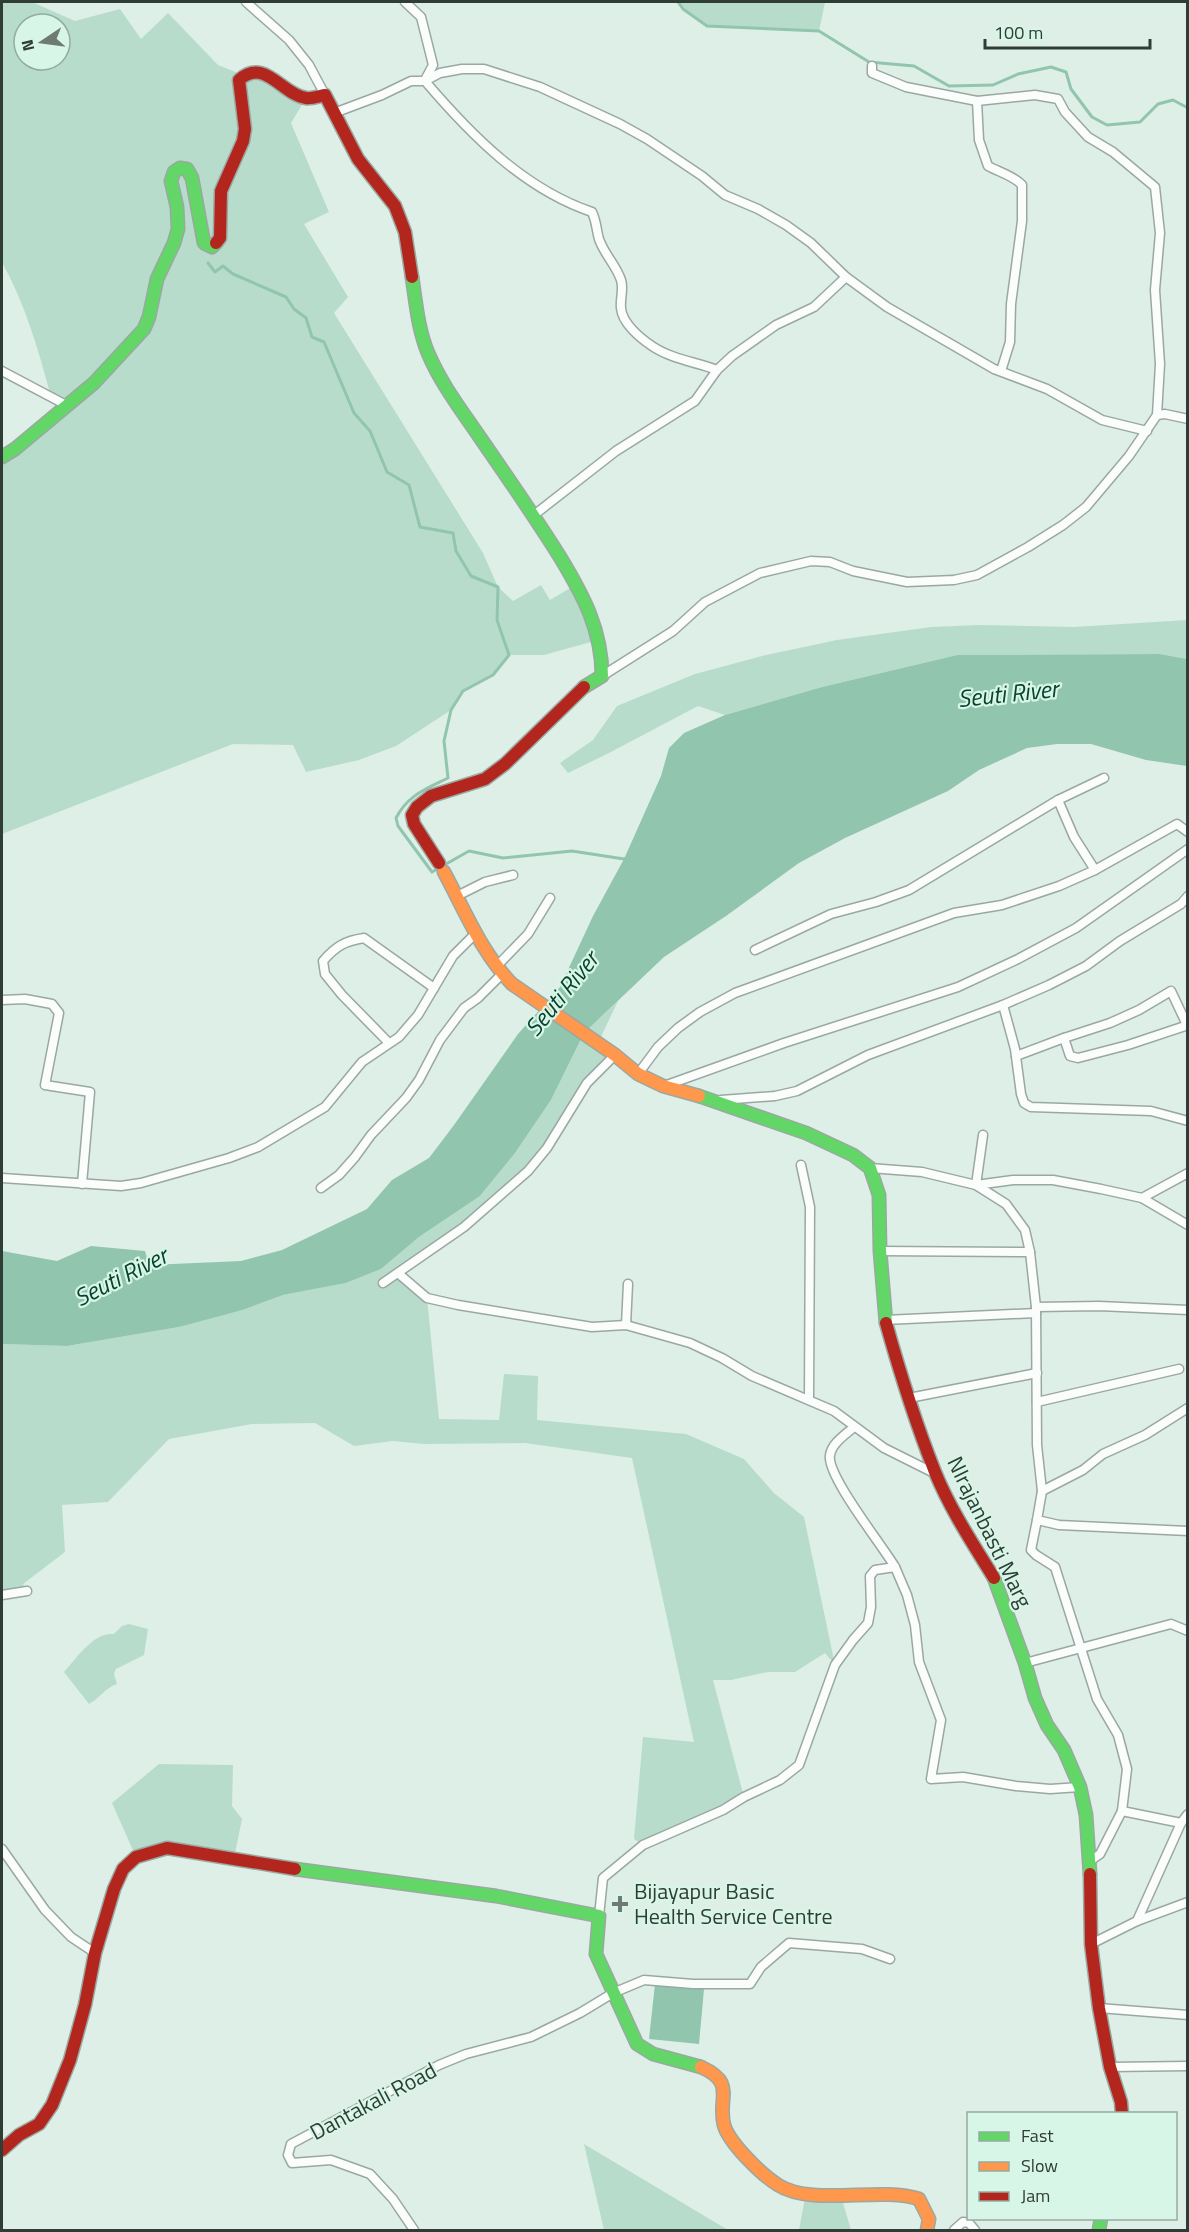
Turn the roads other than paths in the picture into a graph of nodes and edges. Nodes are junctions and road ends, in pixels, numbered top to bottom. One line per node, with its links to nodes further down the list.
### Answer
1 (246, 2): 5 (street)
2 (405, 2): 4 (street)
3 (872, 66): 6 (street)
4 (425, 81): 7 (street); 8 (street); 9 (street)
5 (325, 95): 7 (street); 12 (street)
6 (976, 101): 11 (street); 13 (street)
7 (334, 114): 17 (street)
8 (846, 277): 9 (street); 11 (street)
9 (717, 370): 17 (street)
10 (2, 371): 12 (street)
11 (1001, 371): 15 (street)
12 (68, 406): 16 (street)
13 (1157, 415): 14 (street); 15 (street)
14 (1188, 419)
15 (1147, 431): 18 (street)
16 (2, 457)
17 (534, 515): 18 (street)
18 (602, 676): 25 (street)
19 (1104, 778): 20 (street)
20 (1058, 800): 23 (street); 29 (street)
21 (1188, 832): 23 (street)
22 (1188, 849): 40 (street)
23 (1095, 870): 39 (street)
24 (513, 875): 25 (street)
25 (458, 896): 28 (street)
26 (1188, 896): 33 (street)
27 (550, 898): 30 (street)
28 (474, 935): 30 (street); 31 (street)
29 (755, 950)
30 (498, 971): 37 (street); 50 (street)
31 (434, 988): 36 (street); 36 (street)
32 (2, 1000): 48 (street)
33 (1003, 1005): 38 (street); 41 (street)
34 (1187, 1025): 35 (street); 35 (street)
35 (1064, 1038): 38 (street)
36 (389, 1043): 48 (street)
37 (615, 1055): 39 (street); 55 (street)
38 (1016, 1056): 42 (street)
39 (638, 1074): 40 (street)
40 (663, 1086): 41 (street)
41 (717, 1101): 45 (street)
42 (1188, 1121)
43 (983, 1135): 49 (street)
44 (801, 1165): 64 (street)
45 (870, 1168): 49 (street); 53 (street, NIrajanbasti Marg)
46 (1188, 1173): 51 (street)
47 (2, 1178): 48 (street)
48 (82, 1185)
49 (976, 1185): 51 (street); 54 (street)
50 (321, 1188)
51 (1142, 1198): 52 (street)
52 (1188, 1225)
53 (880, 1251): 54 (street); 60 (street, NIrajanbasti Marg)
54 (1030, 1252): 58 (street)
55 (399, 1274): 56 (street); 61 (street)
56 (383, 1283)
57 (628, 1284): 61 (street)
58 (1036, 1310): 59 (street); 60 (street); 63 (street)
59 (1188, 1310)
60 (885, 1320): 65 (street, NIrajanbasti Marg)
61 (626, 1326): 64 (street)
62 (1179, 1369): 66 (street)
63 (1037, 1373): 65 (street); 66 (street)
64 (809, 1398): 68 (street)
65 (909, 1398): 69 (street, NIrajanbasti Marg)
66 (1037, 1402): 70 (street)
67 (1188, 1408): 70 (street)
68 (854, 1427): 69 (street); 73 (street)
69 (936, 1474): 78 (street, NIrajanbasti Marg)
70 (1042, 1491): 71 (street)
71 (1037, 1520): 72 (street); 77 (street)
72 (1188, 1531)
73 (895, 1567): 79 (street); 86 (street)
74 (27, 1591): 75 (street)
75 (2, 1595)
76 (1188, 1631): 77 (street)
77 (1082, 1649): 78 (street); 80 (street)
78 (1026, 1663): 79 (street, NIrajanbasti Marg)
79 (1080, 1787): 84 (street, NIrajanbasti Marg)
80 (1122, 1810): 82 (street); 84 (street)
81 (1188, 1814): 82 (street)
82 (1181, 1823): 87 (street)
83 (2, 1850): 89 (street)
84 (1090, 1861): 88 (street, NIrajanbasti Marg)
85 (1188, 1902): 87 (street)
86 (600, 1916): 89 (street); 91 (street)
87 (1137, 1921): 88 (street)
88 (1091, 1944): 92 (street, NIrajanbasti Marg)
89 (95, 1953): 97 (street)
90 (890, 1959): 91 (street)
91 (613, 1993): 98 (street, Dantakali Road); 99 (street)
92 (1099, 2008): 93 (street); 95 (street, NIrajanbasti Marg)
93 (1188, 2015)
94 (1188, 2066): 95 (street)
95 (1110, 2067): 96 (street, NIrajanbasti Marg)
96 (1122, 2112)
97 (2, 2150)
98 (414, 2230)
99 (927, 2230)
100 (954, 2230): 101 (street)
101 (975, 2230)

